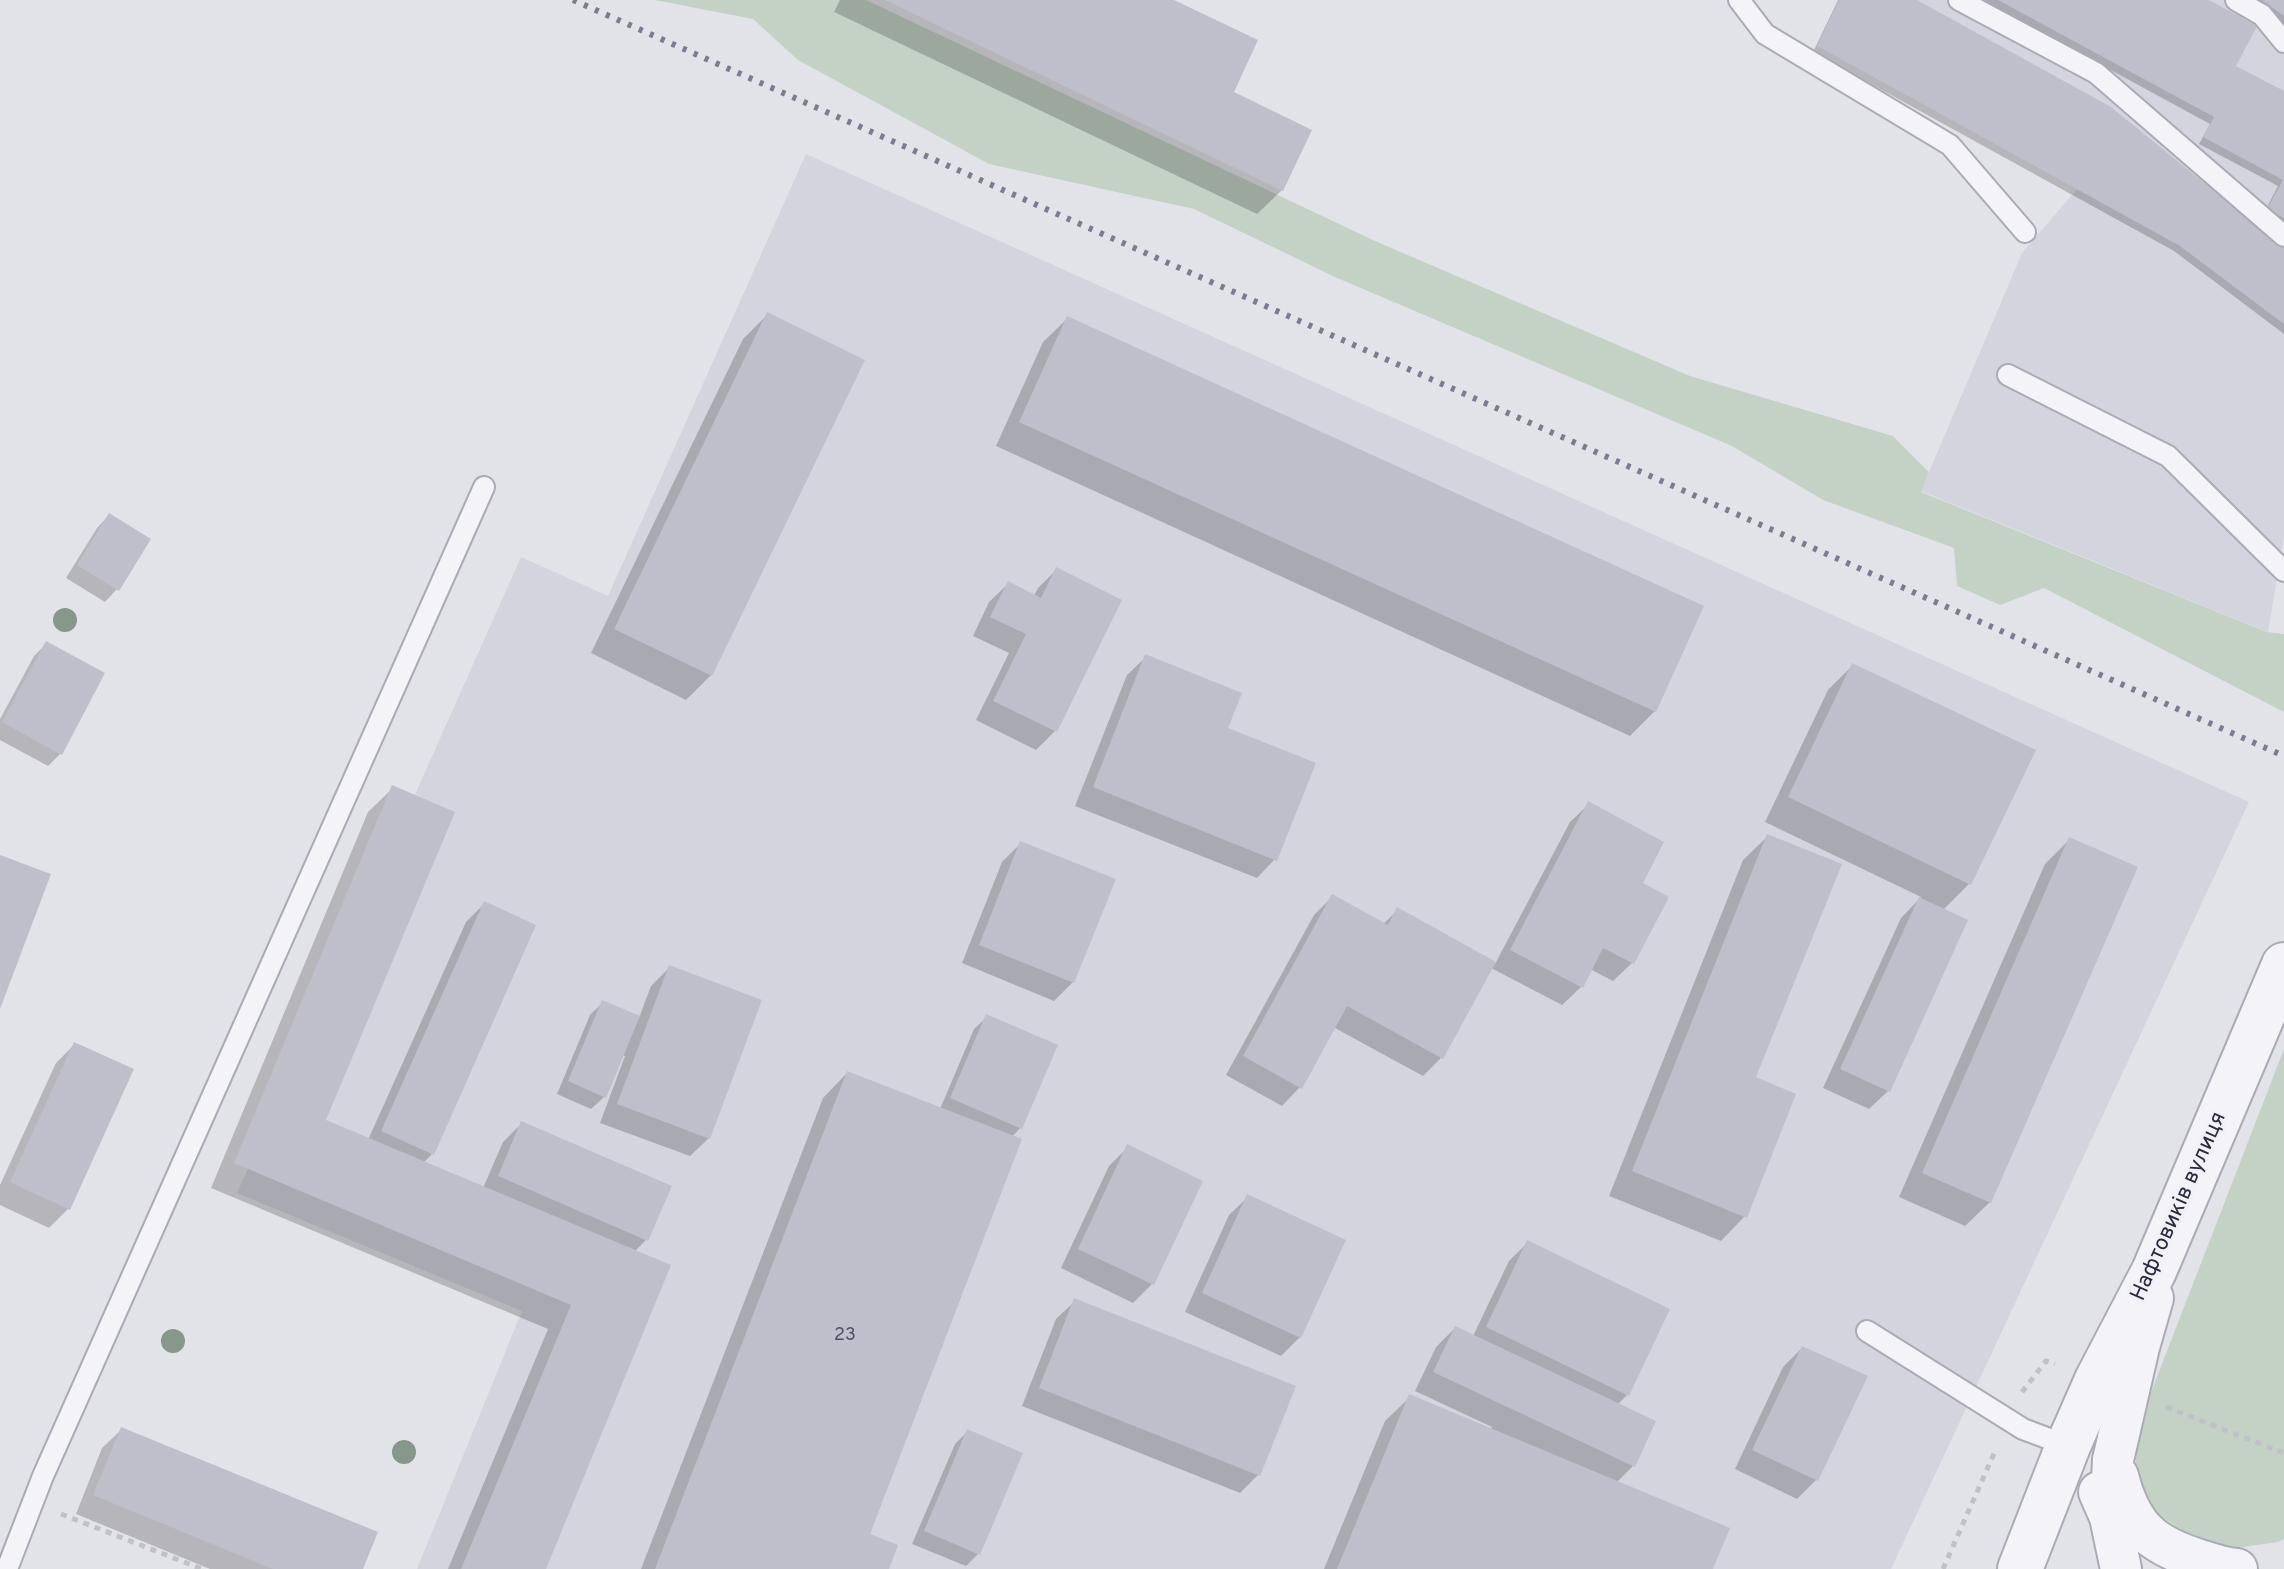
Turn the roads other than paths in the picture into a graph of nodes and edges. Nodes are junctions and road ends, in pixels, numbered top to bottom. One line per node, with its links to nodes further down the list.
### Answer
1 (1739, 0): 5 (lane)
2 (1959, 0): 6 (lane)
3 (2236, 0): 4 (lane)
4 (2284, 42)
5 (2025, 232)
6 (2284, 236)
7 (2008, 375): 9 (lane)
8 (484, 487): 16 (lane)
9 (2284, 571)
10 (2284, 965): 11 (street, Нафтовиків вулиця)
11 (2154, 1271): 13 (street, Нафтовиків вулиця); 14 (street)
12 (1867, 1331): 13 (lane)
13 (2068, 1446): 15 (street); 17 (street, Нафтовиків вулиця)
14 (2113, 1460): 15 (street); 19 (street)
15 (2110, 1517): 18 (street)
16 (7, 1569)
17 (2020, 1569)
18 (2121, 1569)
19 (2237, 1569)

